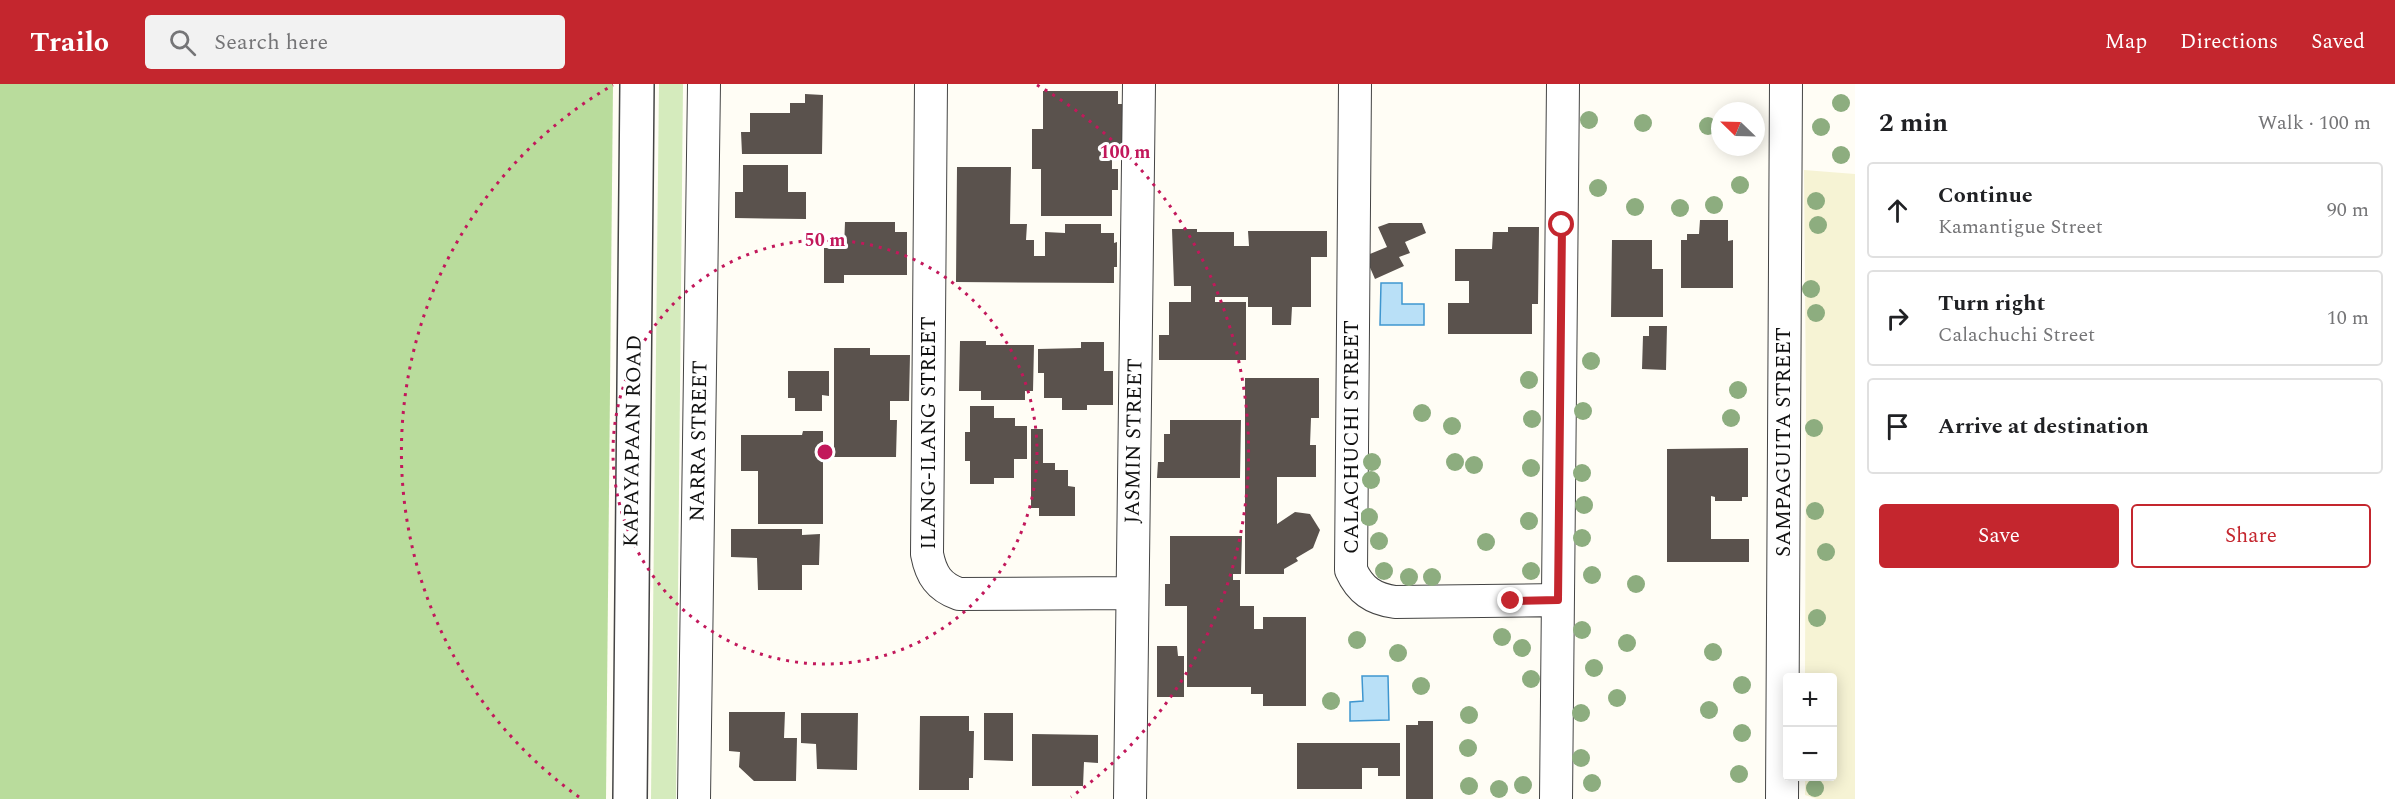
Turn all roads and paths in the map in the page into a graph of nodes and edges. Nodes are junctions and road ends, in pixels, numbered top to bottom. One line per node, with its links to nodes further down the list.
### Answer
1 (637, 84): 10 (street, KAPAYAPAAN ROAD)
2 (704, 84): 11 (street, NARRA STREET)
3 (931, 84): 8 (street, ILANG-ILANG STREET)
4 (1139, 84): 8 (street, JASMIN STREET)
5 (1355, 84): 9 (street, CALACHUCHI STREET)
6 (1563, 84): 9 (street)
7 (1786, 84): 14 (street, SAMPAGUITA STREET)
8 (1132, 593): 12 (street, JASMIN STREET)
9 (1558, 600): 13 (street)
10 (630, 799)
11 (694, 799)
12 (1130, 799)
13 (1556, 799)
14 (1782, 799)

